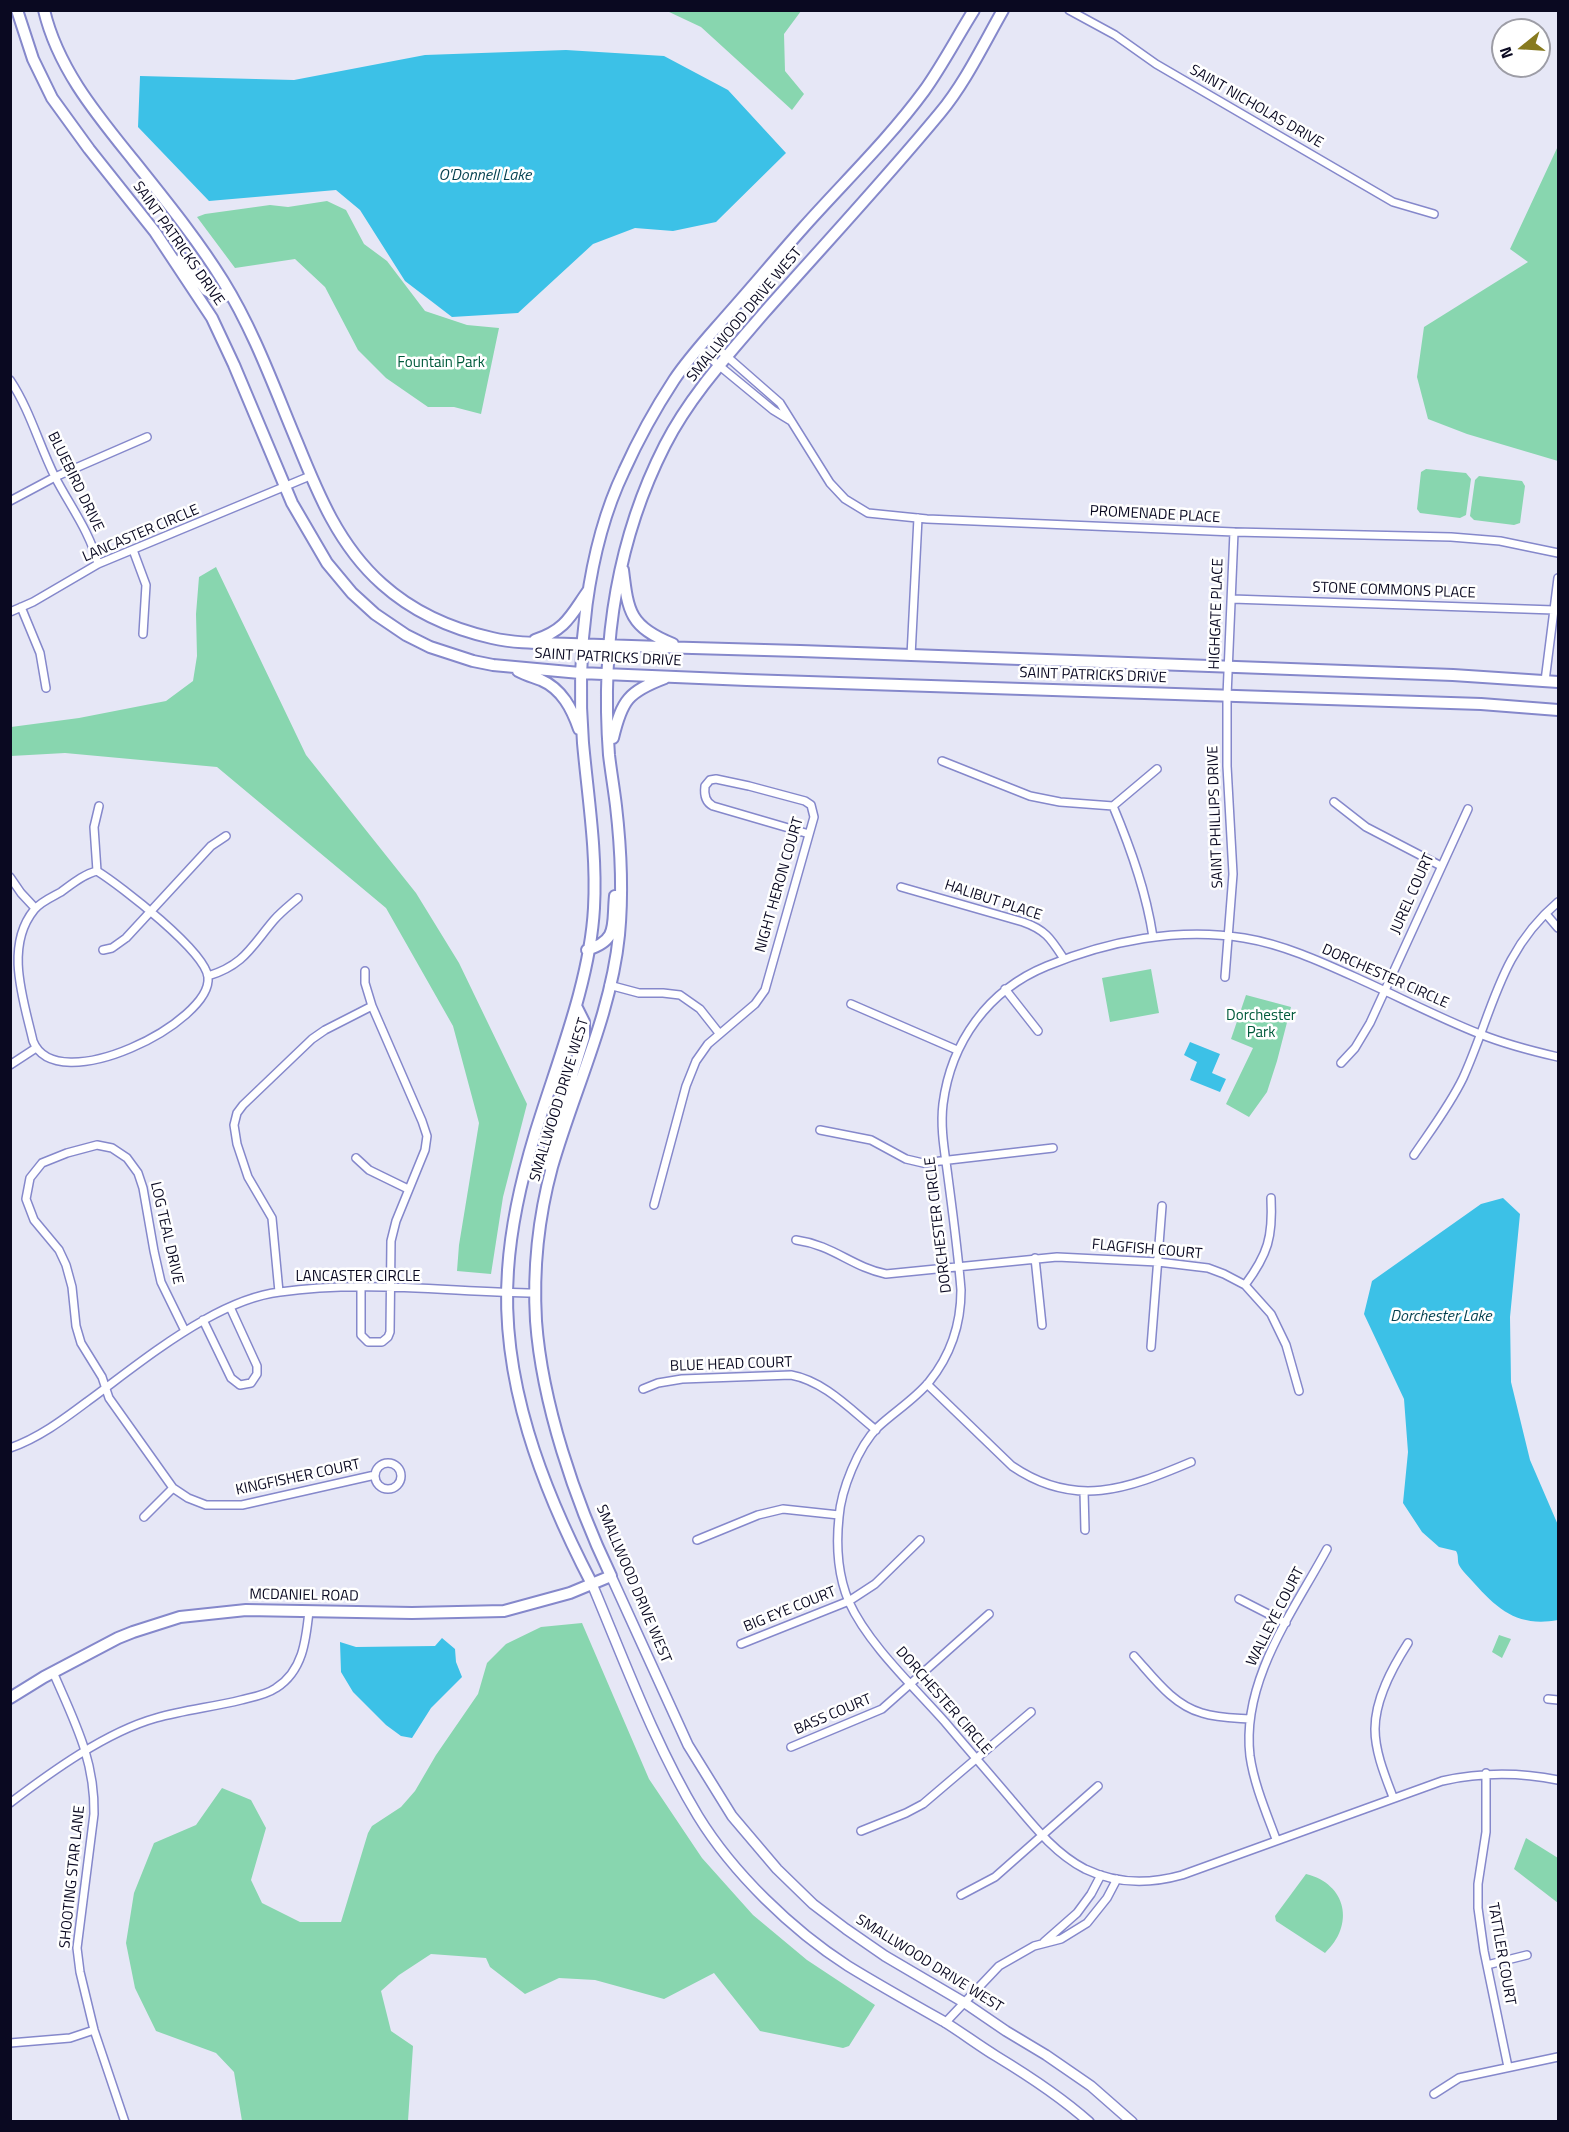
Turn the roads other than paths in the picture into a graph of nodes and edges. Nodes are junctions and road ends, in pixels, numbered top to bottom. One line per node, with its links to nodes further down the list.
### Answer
1 (17, 10): 7 (main road, SAINT PATRICKS DRIVE)
2 (44, 10): 8 (main road, SAINT PATRICKS DRIVE)
3 (974, 10): 9 (main road, SMALLWOOD DRIVE WEST)
4 (1003, 10): 11 (main road, SMALLWOOD DRIVE WEST)
5 (1069, 10): 6 (street, SAINT NICHOLAS DRIVE)
6 (1434, 214)
7 (156, 232): 8 (main road); 16 (main road, SAINT PATRICKS DRIVE)
8 (232, 296): 14 (main road, SAINT PATRICKS DRIVE)
9 (707, 339): 10 (main road, SMALLWOOD DRIVE WEST); 11 (street, PROMENADE PLACE)
10 (699, 349): 11 (street, PROMENADE PLACE); 25 (main road, SMALLWOOD DRIVE WEST)
11 (723, 361): 18 (street, PROMENADE PLACE); 22 (main road, SMALLWOOD DRIVE WEST)
12 (10, 380): 15 (street, BLUEBIRD DRIVE)
13 (147, 437): 15 (street)
14 (310, 476): 16 (street, LANCASTER CIRCLE); 31 (main road, SAINT PATRICKS DRIVE)
15 (55, 477): 17 (street); 23 (street, BLUEBIRD DRIVE)
16 (285, 486): 20 (street, LANCASTER CIRCLE); 36 (main road, SAINT PATRICKS DRIVE)
17 (10, 501)
18 (918, 518): 19 (street, PROMENADE PLACE); 35 (street)
19 (1234, 532): 21 (street, PROMENADE PLACE); 26 (street, HIGHGATE PLACE)
20 (133, 550): 23 (street, LANCASTER CIRCLE); 30 (street)
21 (1558, 553)
22 (622, 562): 33 (main road, SMALLWOOD DRIVE WEST); 34 (main road)
23 (98, 564): 27 (street, LANCASTER CIRCLE)
24 (1558, 578): 28 (street)
25 (590, 589): 31 (main road); 32 (main road, SMALLWOOD DRIVE WEST)
26 (1232, 599): 28 (street, STONE COMMONS PLACE); 37 (street, HIGHGATE PLACE)
27 (21, 608): 29 (street, LANCASTER CIRCLE); 43 (street)
28 (1554, 610): 41 (street)
29 (10, 612)
30 (143, 634)
31 (520, 643): 32 (main road, SAINT PATRICKS DRIVE)
32 (582, 644): 33 (main road, SAINT PATRICKS DRIVE); 38 (main road, SMALLWOOD DRIVE WEST)
33 (609, 646): 34 (main road, SAINT PATRICKS DRIVE); 39 (main road, SMALLWOOD DRIVE WEST)
34 (679, 646): 35 (main road, SAINT PATRICKS DRIVE)
35 (911, 656): 37 (main road, SAINT PATRICKS DRIVE)
36 (512, 668): 38 (main road, SAINT PATRICKS DRIVE); 46 (main road)
37 (1229, 668): 41 (main road, SAINT PATRICKS DRIVE); 44 (street, HIGHGATE PLACE)
38 (580, 672): 39 (main road, SAINT PATRICKS DRIVE); 46 (main road, SMALLWOOD DRIVE WEST)
39 (608, 674): 40 (main road, SAINT PATRICKS DRIVE); 47 (main road, SMALLWOOD DRIVE WEST)
40 (670, 676): 44 (main road, SAINT PATRICKS DRIVE); 47 (main road)
41 (1545, 681): 42 (main road, SAINT PATRICKS DRIVE)
42 (1558, 682)
43 (46, 688)
44 (1227, 696): 45 (main road, SAINT PATRICKS DRIVE); 67 (street, SAINT PHILLIPS DRIVE)
45 (1558, 710)
46 (583, 741): 70 (main road, SMALLWOOD DRIVE WEST)
47 (609, 753): 56 (main road, SMALLWOOD DRIVE WEST)
48 (942, 761): 52 (street)
49 (1157, 769): 52 (street)
50 (1334, 802): 57 (street)
51 (99, 806): 58 (street)
52 (1113, 806): 68 (street)
53 (1468, 809): 57 (street, JUREL COURT)
54 (809, 834): 54 (street, NIGHT HERON COURT); 84 (street, NIGHT HERON COURT)
55 (226, 836): 64 (street)
56 (619, 847): 70 (main road); 77 (main road, SMALLWOOD DRIVE WEST)
57 (1441, 866): 79 (street, JUREL COURT)
58 (97, 871): 63 (street); 64 (street)
59 (10, 877): 63 (street)
60 (901, 888): 71 (street, HALIBUT PLACE)
61 (298, 898): 75 (street)
62 (1558, 902): 65 (street)
63 (35, 908): 73 (street)
64 (151, 912): 69 (street); 75 (street)
65 (1546, 914): 66 (street); 85 (street)
66 (1558, 928)
67 (1229, 936): 68 (street, DORCHESTER CIRCLE); 76 (street, SAINT PHILLIPS DRIVE); 79 (street, DORCHESTER CIRCLE)
68 (1153, 937): 71 (street, DORCHESTER CIRCLE)
69 (103, 950)
70 (587, 951): 82 (main road, SMALLWOOD DRIVE WEST)
71 (1064, 959): 78 (street, DORCHESTER CIRCLE)
72 (365, 971): 81 (street)
73 (19, 972): 74 (street); 86 (street)
74 (10, 974)
75 (208, 976): 86 (street)
76 (1225, 977)
77 (609, 985): 84 (street); 100 (main road, SMALLWOOD DRIVE WEST)
78 (1005, 989): 83 (street); 87 (street, DORCHESTER CIRCLE)
79 (1385, 991): 85 (street, DORCHESTER CIRCLE); 89 (street, JUREL COURT)
80 (851, 1004): 87 (street)
81 (372, 1006): 96 (street); 108 (street)
82 (576, 1006): 100 (main road); 109 (main road, SMALLWOOD DRIVE WEST)
83 (1038, 1031)
84 (719, 1033): 98 (street, NIGHT HERON COURT)
85 (1479, 1034): 88 (street, DORCHESTER CIRCLE); 93 (street)
86 (36, 1048): 90 (street)
87 (957, 1050): 95 (street, DORCHESTER CIRCLE)
88 (1558, 1057)
89 (1341, 1062)
90 (10, 1065)
91 (820, 1130): 95 (street)
92 (1053, 1148): 95 (street)
93 (1414, 1155)
94 (356, 1158): 96 (street)
95 (946, 1161): 104 (street, DORCHESTER CIRCLE)
96 (408, 1189): 107 (street)
97 (1270, 1198): 105 (street)
98 (654, 1205)
99 (1162, 1206): 103 (street)
100 (543, 1210): 110 (main road, SMALLWOOD DRIVE WEST)
101 (796, 1240): 104 (street, FLAGFISH COURT)
102 (1035, 1258): 103 (street, FLAGFISH COURT); 104 (street, FLAGFISH COURT); 113 (street)
103 (1158, 1262): 105 (street, FLAGFISH COURT); 115 (street)
104 (959, 1266): 116 (street, DORCHESTER CIRCLE)
105 (1245, 1286): 119 (street, FLAGFISH COURT)
106 (361, 1288): 107 (street, LANCASTER CIRCLE); 107 (street); 108 (street, LANCASTER CIRCLE)
107 (390, 1288): 109 (street, LANCASTER CIRCLE)
108 (279, 1292): 111 (street, LANCASTER CIRCLE)
109 (507, 1293): 110 (street, LANCASTER CIRCLE); 133 (main road, SMALLWOOD DRIVE WEST)
110 (535, 1293): 132 (main road, SMALLWOOD DRIVE WEST)
111 (230, 1307): 112 (street, LANCASTER CIRCLE); 112 (street)
112 (203, 1320): 114 (street, LANCASTER CIRCLE)
113 (1042, 1325)
114 (185, 1331): 117 (street, LANCASTER CIRCLE); 117 (street, LOG TEAL DRIVE)
115 (1151, 1347)
116 (927, 1384): 120 (street, DORCHESTER CIRCLE); 125 (street)
117 (106, 1387): 121 (street, LANCASTER CIRCLE); 124 (street, KINGFISHER COURT)
118 (642, 1389): 120 (street, BLUE HEAD COURT)
119 (1299, 1391)
120 (876, 1430): 126 (street, DORCHESTER CIRCLE)
121 (10, 1448)
122 (1191, 1462): 125 (street)
123 (375, 1475): 124 (street, KINGFISHER COURT)
124 (173, 1488): 127 (street)
125 (1084, 1491): 128 (street)
126 (839, 1515): 129 (street); 135 (street, DORCHESTER CIRCLE)
127 (144, 1517)
128 (1085, 1530)
129 (697, 1540)
130 (920, 1540): 135 (street, BIG EYE COURT)
131 (1327, 1550): 138 (street, WALLEYE COURT)
132 (611, 1576): 133 (main road, MCDANIEL ROAD); 166 (street, SMALLWOOD DRIVE WEST)
133 (592, 1584): 136 (main road, MCDANIEL ROAD); 167 (street, SMALLWOOD DRIVE WEST)
134 (1239, 1599): 138 (street)
135 (849, 1601): 140 (street, BIG EYE COURT); 143 (street, DORCHESTER CIRCLE)
136 (309, 1611): 142 (main road, MCDANIEL ROAD); 150 (street)
137 (989, 1614): 143 (street, BASS COURT)
138 (1286, 1623): 148 (street, WALLEYE COURT)
139 (1408, 1643): 155 (street)
140 (741, 1644)
141 (1134, 1656): 148 (street)
142 (53, 1672): 144 (main road, MCDANIEL ROAD); 150 (street, SHOOTING STAR LANE)
143 (911, 1683): 149 (street, BASS COURT); 151 (street, DORCHESTER CIRCLE)
144 (10, 1698)
145 (1548, 1699): 146 (street)
146 (1558, 1700)
147 (1030, 1712): 151 (street)
148 (1249, 1719): 159 (street, WALLEYE COURT)
149 (791, 1747)
150 (87, 1751): 156 (street); 168 (street, SHOOTING STAR LANE)
151 (976, 1759): 157 (street); 158 (street, DORCHESTER CIRCLE)
152 (1486, 1773): 153 (street, DORCHESTER CIRCLE); 155 (street, DORCHESTER CIRCLE); 165 (street, TATTLER COURT)
153 (1558, 1780)
154 (1098, 1786): 158 (street)
155 (1393, 1797): 159 (street, DORCHESTER CIRCLE)
156 (10, 1803)
157 (861, 1831)
158 (1042, 1835): 160 (street, DORCHESTER CIRCLE); 162 (street)
159 (1276, 1839): 161 (street, DORCHESTER CIRCLE)
160 (1101, 1875): 161 (street, DORCHESTER CIRCLE); 163 (street)
161 (1117, 1879): 163 (street)
162 (961, 1895)
163 (1044, 1942): 166 (street)
164 (1527, 1955): 165 (street)
165 (1487, 1965): 171 (street, TATTLER COURT)
166 (965, 2003): 167 (street); 175 (street, SMALLWOOD DRIVE WEST)
167 (945, 2023): 174 (street, SMALLWOOD DRIVE WEST)
168 (94, 2030): 169 (street); 173 (street, SHOOTING STAR LANE)
169 (10, 2043)
170 (1558, 2058): 171 (street)
171 (1508, 2067): 172 (street)
172 (1434, 2094)
173 (124, 2121)
174 (1089, 2121)
175 (1132, 2121)

